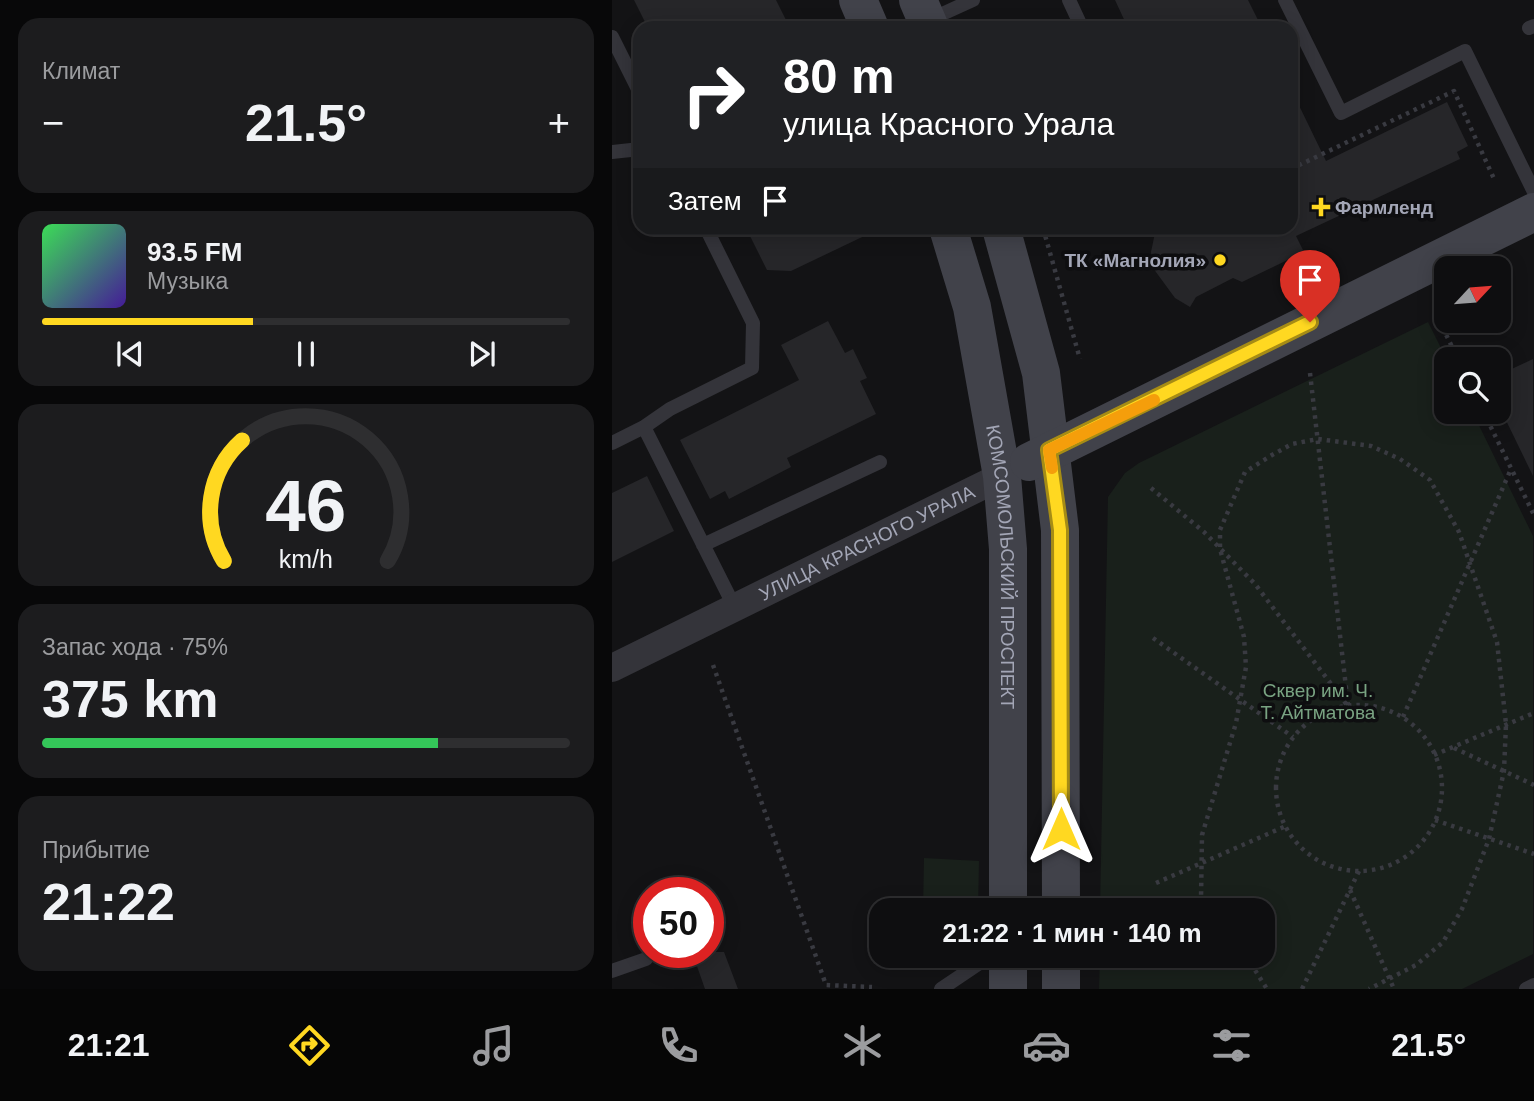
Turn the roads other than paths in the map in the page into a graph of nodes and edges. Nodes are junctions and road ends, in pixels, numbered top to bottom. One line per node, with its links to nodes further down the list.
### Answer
1 (858, 0): 6 (main road)
2 (973, 0): 5 (lane)
3 (1069, 0): 7 (lane)
4 (1285, 0): 8 (lane)
5 (925, 16)
6 (867, 21)
7 (1079, 21)
8 (1295, 21)
9 (1298, 26): 14 (lane)
10 (612, 37): 11 (lane)
11 (633, 79)
12 (633, 150): 13 (lane)
13 (612, 152)
14 (1534, 192)
15 (1534, 212): 21 (main road, УЛИЦА КРАСНОГО УРАЛА)
16 (709, 235): 19 (lane)
17 (950, 235): 23 (main road, КОМСОМОЛЬСКИЙ ПРОСПЕКТ)
18 (1003, 235): 21 (main road)
19 (644, 427): 20 (lane); 24 (lane)
20 (612, 443)
21 (1049, 450): 23 (main road, УЛИЦА КРАСНОГО УРАЛА); 28 (main road)
22 (880, 462): 24 (lane)
23 (1002, 476): 25 (street, УЛИЦА КРАСНОГО УРАЛА); 27 (main road, КОМСОМОЛЬСКИЙ ПРОСПЕКТ)
24 (703, 545): 25 (lane)
25 (735, 608): 26 (street, УЛИЦА КРАСНОГО УРАЛА)
26 (612, 668)
27 (1008, 898)
28 (1061, 898)
29 (633, 964): 33 (lane)
30 (972, 968): 35 (lane)
31 (1008, 968): 36 (main road)
32 (1061, 968): 37 (main road)
33 (612, 971)
34 (1534, 985): 38 (lane)
35 (941, 989)
36 (1008, 989)
37 (1061, 989)
38 (1526, 989)

